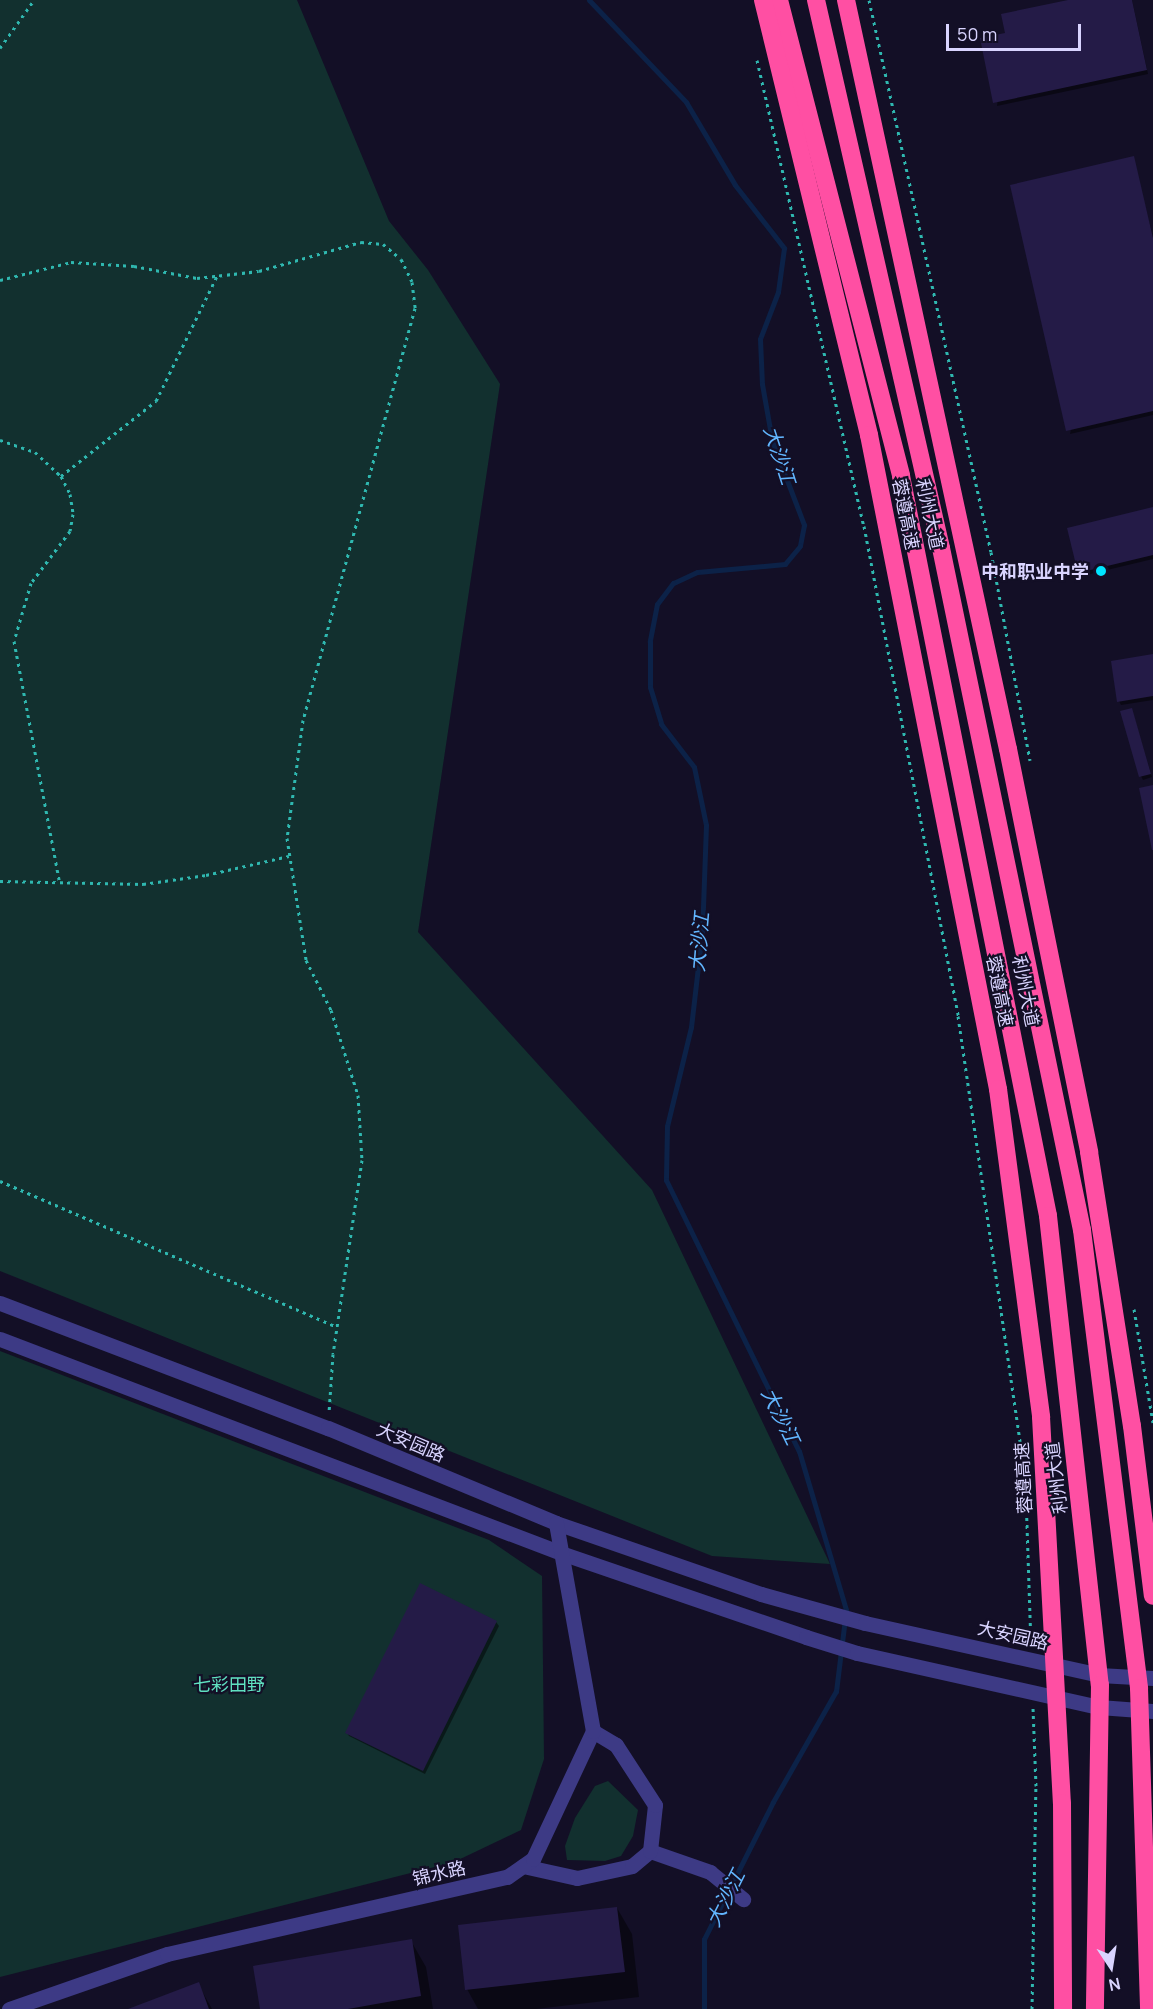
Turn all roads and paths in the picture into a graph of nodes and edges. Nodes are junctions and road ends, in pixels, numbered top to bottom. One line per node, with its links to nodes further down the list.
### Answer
1 (34, 0): 6 (path)
2 (763, 0): 37 (highway, 蓉遵高速, bridge)
3 (779, 0): 26 (highway, 利州大道)
4 (816, 0): 27 (highway, 利州大道)
5 (846, 0): 24 (highway)
6 (0, 48)
7 (757, 58): 20 (path)
8 (217, 276): 9 (path); 11 (path); 12 (path)
9 (0, 280)
10 (0, 440): 11 (path)
11 (61, 476): 14 (path)
12 (290, 856): 14 (path); 17 (path)
13 (0, 881): 14 (path)
14 (60, 884)
15 (0, 1181): 17 (path)
16 (0, 1303): 19 (street, 大安园路)
17 (337, 1327): 19 (path)
18 (0, 1339): 23 (street)
19 (328, 1428): 22 (street, 大安园路)
20 (1024, 1470)
21 (1025, 1494): 25 (path)
22 (556, 1523): 23 (street); 25 (street, 大安园路)
23 (561, 1553): 28 (street); 31 (street)
24 (1153, 1596)
25 (1032, 1660): 26 (street, 大安园路)
26 (1099, 1675): 27 (street, 大安园路); 29 (highway, 利州大道)
27 (1146, 1678): 30 (highway, 利州大道)
28 (1033, 1692): 29 (street); 36 (path)
29 (1099, 1707): 30 (street); 38 (highway, 利州大道)
30 (1147, 1711): 39 (highway, 利州大道)
31 (593, 1731): 32 (street); 33 (street, 锦水路)
32 (651, 1851): 33 (street); 34 (street)
33 (523, 1866): 35 (street, 锦水路)
34 (743, 1899)
35 (9, 2009)
36 (1032, 2009)
37 (1063, 2009)
38 (1095, 2009)
39 (1149, 2009)

